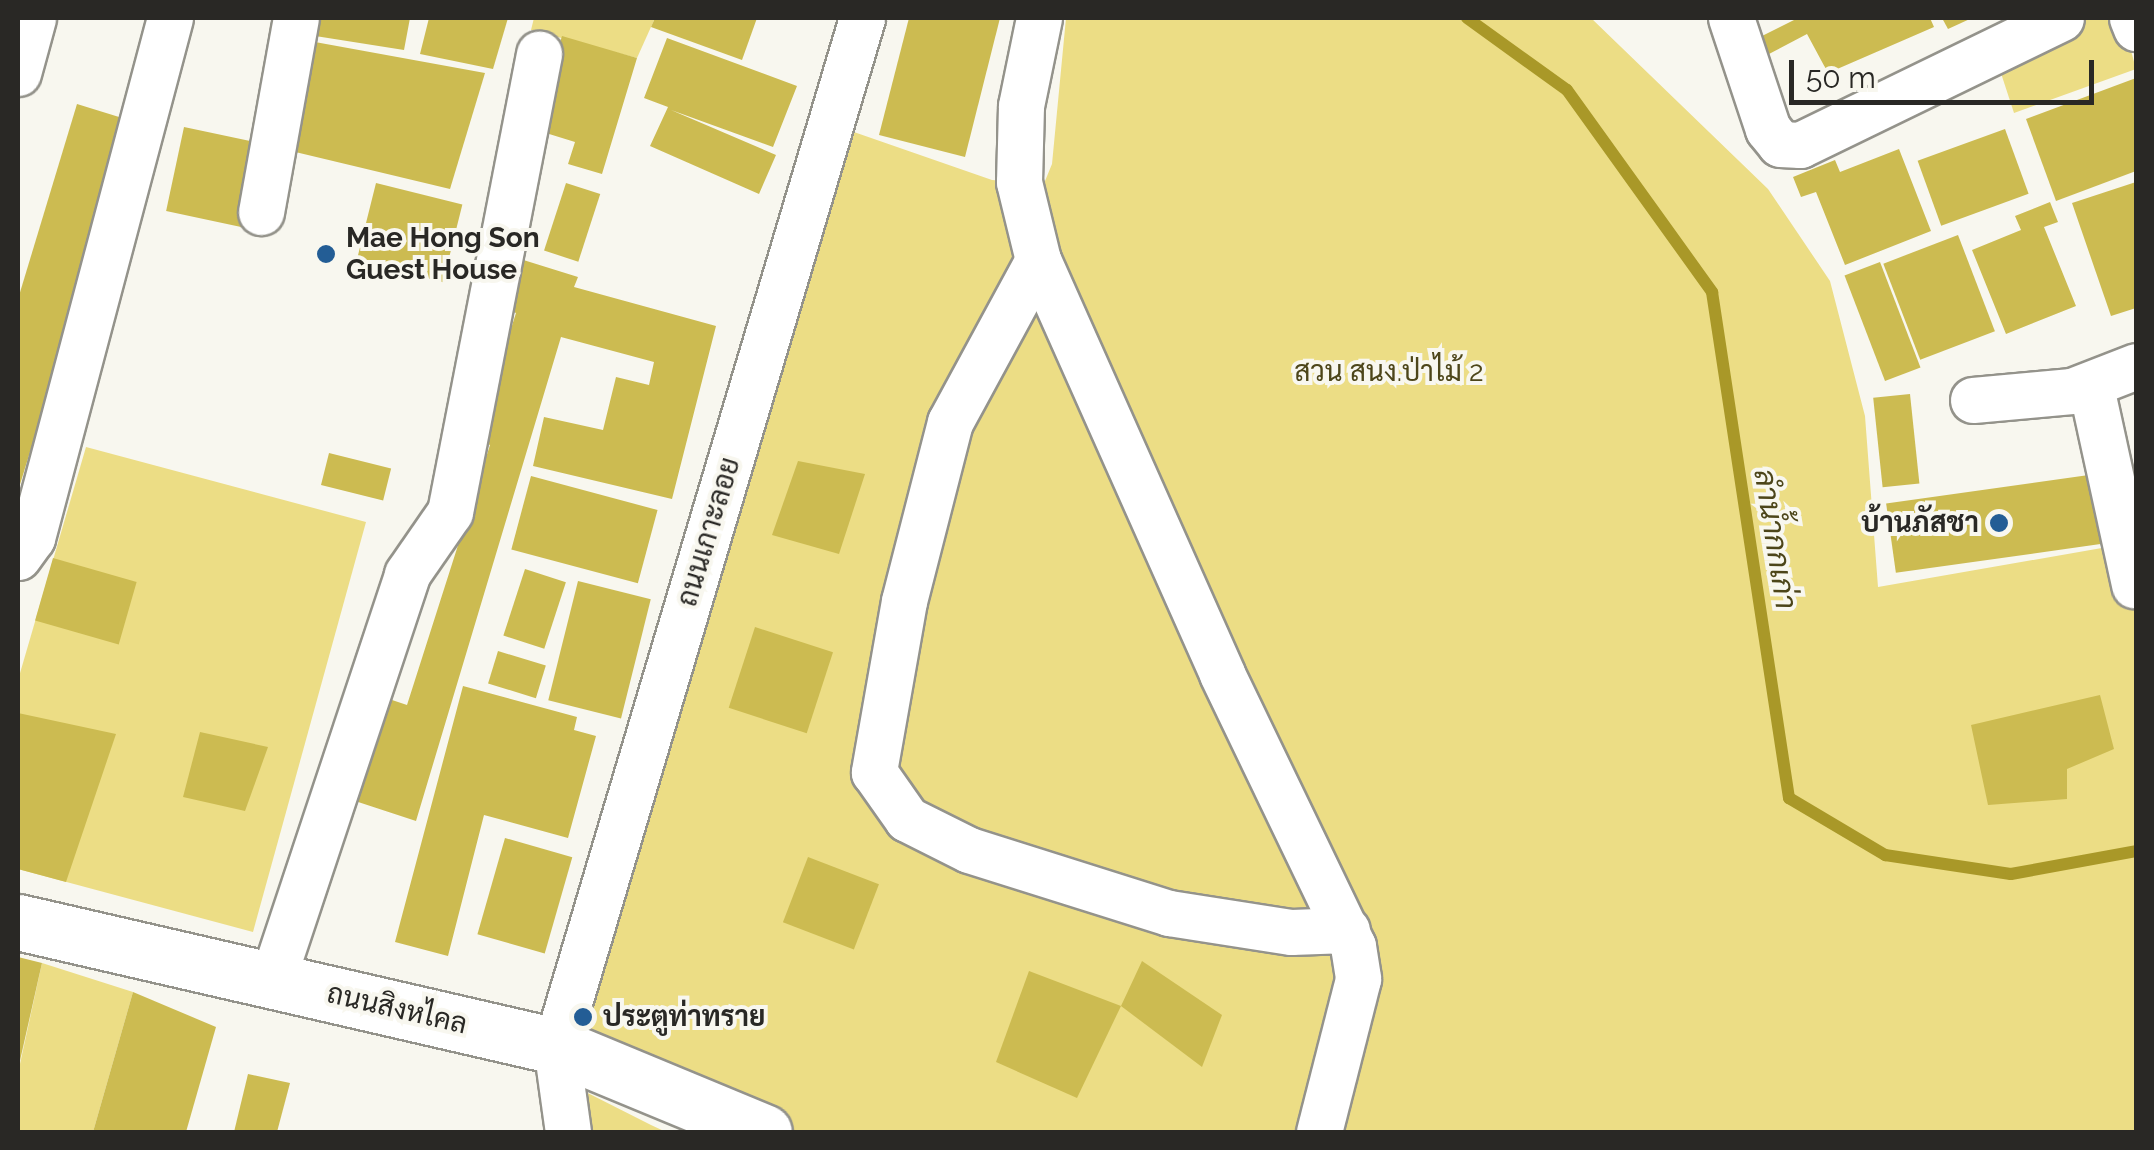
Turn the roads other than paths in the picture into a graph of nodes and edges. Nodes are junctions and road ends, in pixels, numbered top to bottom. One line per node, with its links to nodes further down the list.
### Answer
1 (34, 18): 9 (street); 12 (street)
2 (170, 18): 18 (street)
3 (296, 18): 13 (street)
4 (862, 18): 23 (street, ถนนเกาะลอย)
5 (1038, 18): 14 (street)
6 (1731, 18): 8 (street)
7 (2132, 18): 10 (street)
8 (2054, 19)
9 (18, 25)
10 (2136, 28)
11 (539, 54): 22 (street)
12 (18, 73)
13 (260, 212)
14 (1038, 260): 21 (street); 21 (street)
15 (2136, 366): 16 (street)
16 (2092, 387): 17 (street); 19 (street)
17 (1973, 400)
18 (18, 557)
19 (2134, 585)
20 (18, 922): 22 (main road, ถนนสิงหไคล)
21 (1347, 930): 26 (street)
22 (272, 981): 23 (main road, ถนนสิงหไคล)
23 (556, 1046): 24 (street); 25 (main road, ถนนสิงหไคล)
24 (568, 1132)
25 (764, 1132)
26 (1319, 1132)

